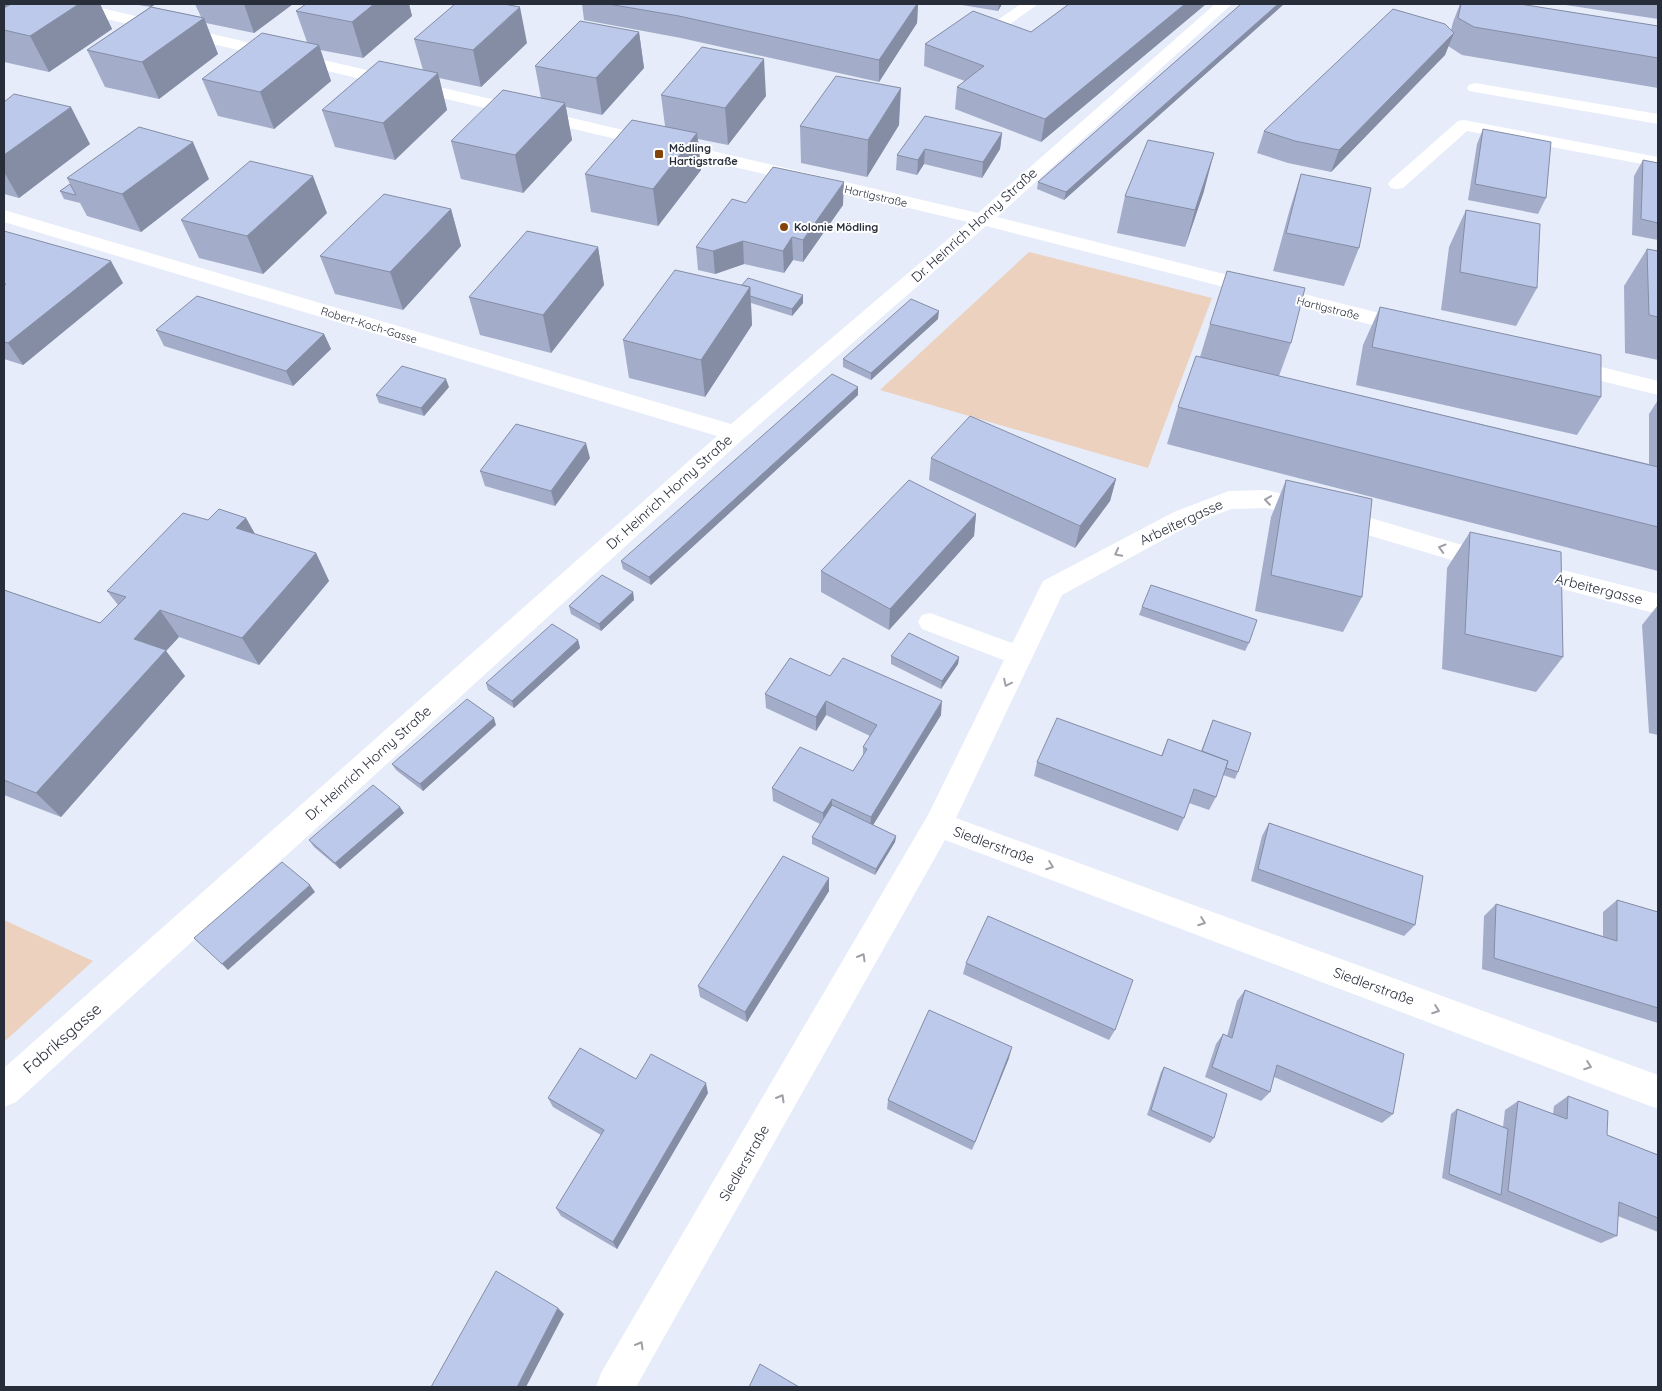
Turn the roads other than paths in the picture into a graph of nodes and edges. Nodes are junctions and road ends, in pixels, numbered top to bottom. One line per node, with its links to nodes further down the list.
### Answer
1 (64, 4): 10 (street, Hartigstraße)
2 (1031, 4): 4 (lane)
3 (1224, 4): 10 (street, Dr. Heinrich Horny Straße)
4 (1001, 24)
5 (1474, 88): 6 (lane)
6 (1658, 119)
7 (1658, 162): 8 (lane)
8 (1397, 184)
9 (4, 216): 14 (street, Robert-Koch-Gasse)
10 (979, 220): 11 (street, Hartigstraße); 14 (street, Dr. Heinrich Horny Straße)
11 (1426, 331)
12 (1542, 360): 13 (street)
13 (1658, 388)
14 (734, 433): 19 (street, Dr. Heinrich Horny Straße)
15 (1658, 604): 17 (street, Arbeitergasse, one-way to 17)
16 (930, 622): 17 (lane)
17 (1019, 656): 18 (street, Arbeitergasse, one-way to 18)
18 (938, 824): 21 (street, Siedlerstraße, one-way to 21); 22 (street, Siedlerstraße, one-way to 18)
19 (120, 987): 20 (street, Fabriksgasse)
20 (4, 1090)
21 (1658, 1092)
22 (616, 1387)

